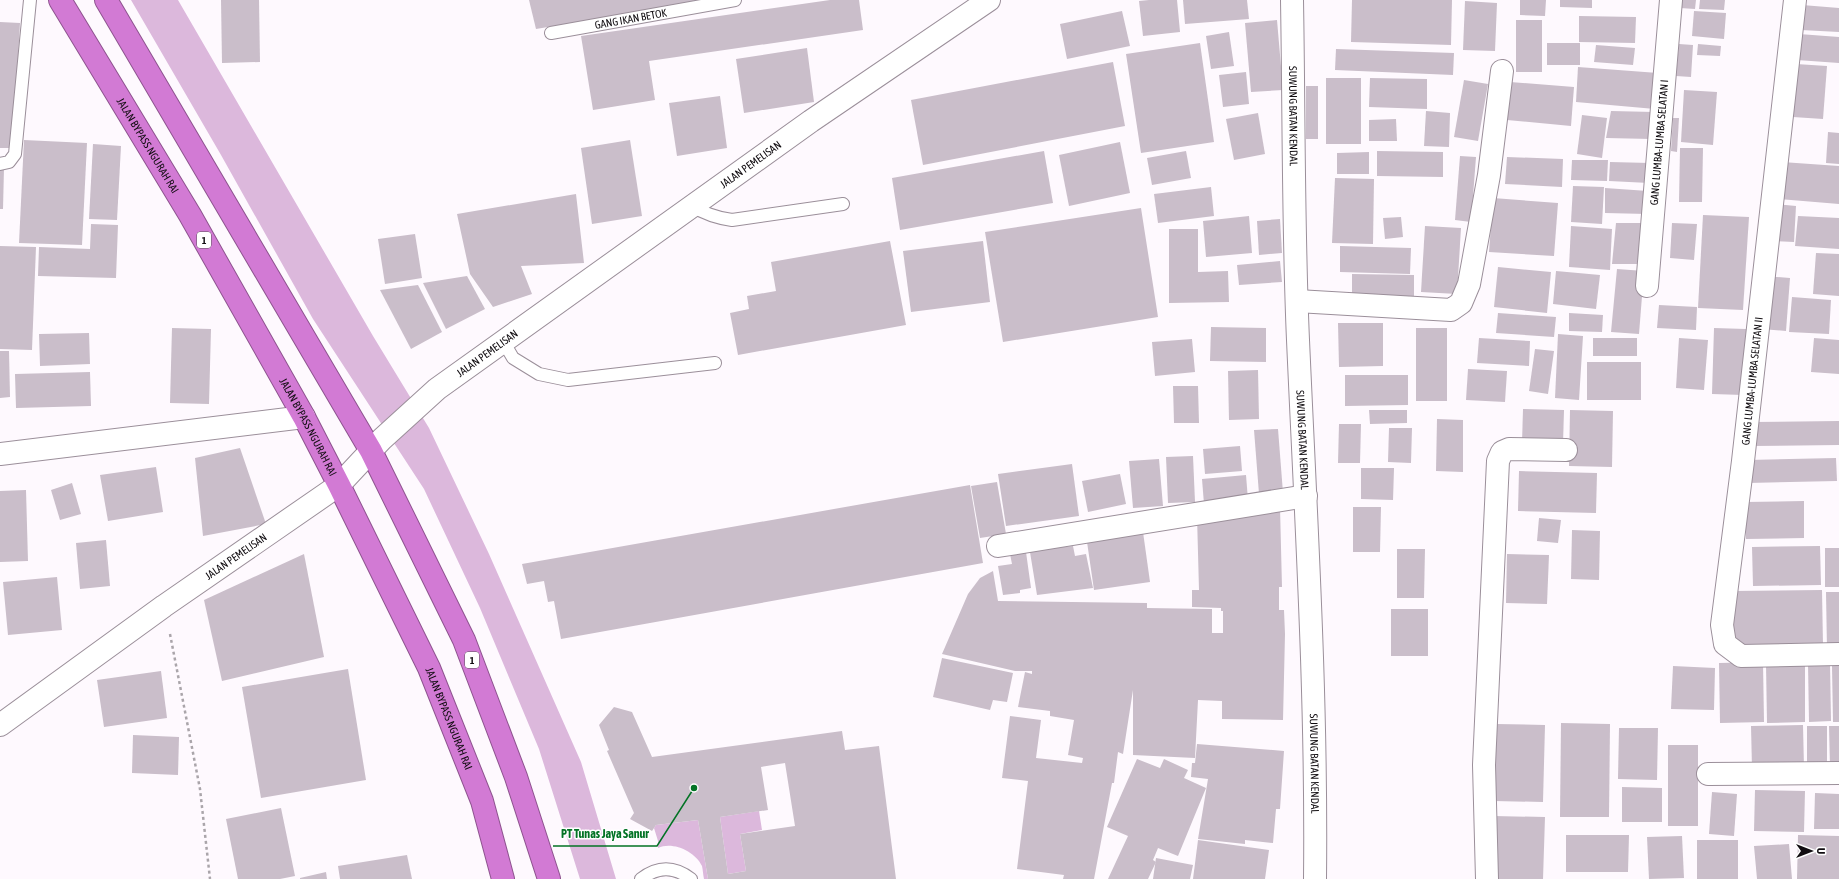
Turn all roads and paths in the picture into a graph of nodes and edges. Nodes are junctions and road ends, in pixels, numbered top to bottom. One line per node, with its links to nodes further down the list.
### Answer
1 (30, 0): 11 (lane)
2 (60, 0): 18 (highway, JALAN BYPASS NGURAH RAI / 1)
3 (735, 0): 9 (lane, GANG IKAN BETOK)
4 (989, 0): 13 (street, JALAN PEMELISAN)
5 (1292, 0): 15 (street, SUWUNG BATAN KENDAL)
6 (1671, 0): 14 (street, GANG LUMBA-LUMBA SELATAN I)
7 (1795, 0): 26 (street, GANG LUMBA-LUMBA SELATAN II)
8 (109, 1): 19 (highway, 1)
9 (551, 33)
10 (1502, 72): 15 (street)
11 (0, 164)
12 (843, 204): 13 (lane)
13 (692, 206): 16 (street, JALAN PEMELISAN)
14 (1647, 286)
15 (1297, 301): 23 (street, SUWUNG BATAN KENDAL)
16 (503, 341): 17 (lane); 19 (street, JALAN PEMELISAN)
17 (715, 363)
18 (304, 417): 21 (street); 22 (highway, JALAN BYPASS NGURAH RAI / 1)
19 (377, 445): 22 (street, JALAN PEMELISAN); 32 (highway, 1)
20 (1566, 450): 36 (street)
21 (0, 454)
22 (339, 485): 25 (street, JALAN PEMELISAN); 31 (highway, JALAN BYPASS NGURAH RAI / 1)
23 (1306, 496): 24 (street); 35 (street, SUWUNG BATAN KENDAL)
24 (998, 546)
25 (164, 606): 27 (street, JALAN PEMELISAN); 30 (path)
26 (1839, 654)
27 (0, 724)
28 (1839, 773): 29 (street)
29 (1708, 774)
30 (210, 879)
31 (503, 879)
32 (549, 879)
33 (641, 879): 34 (lane)
34 (691, 879)
35 (1315, 879)
36 (1487, 879)

